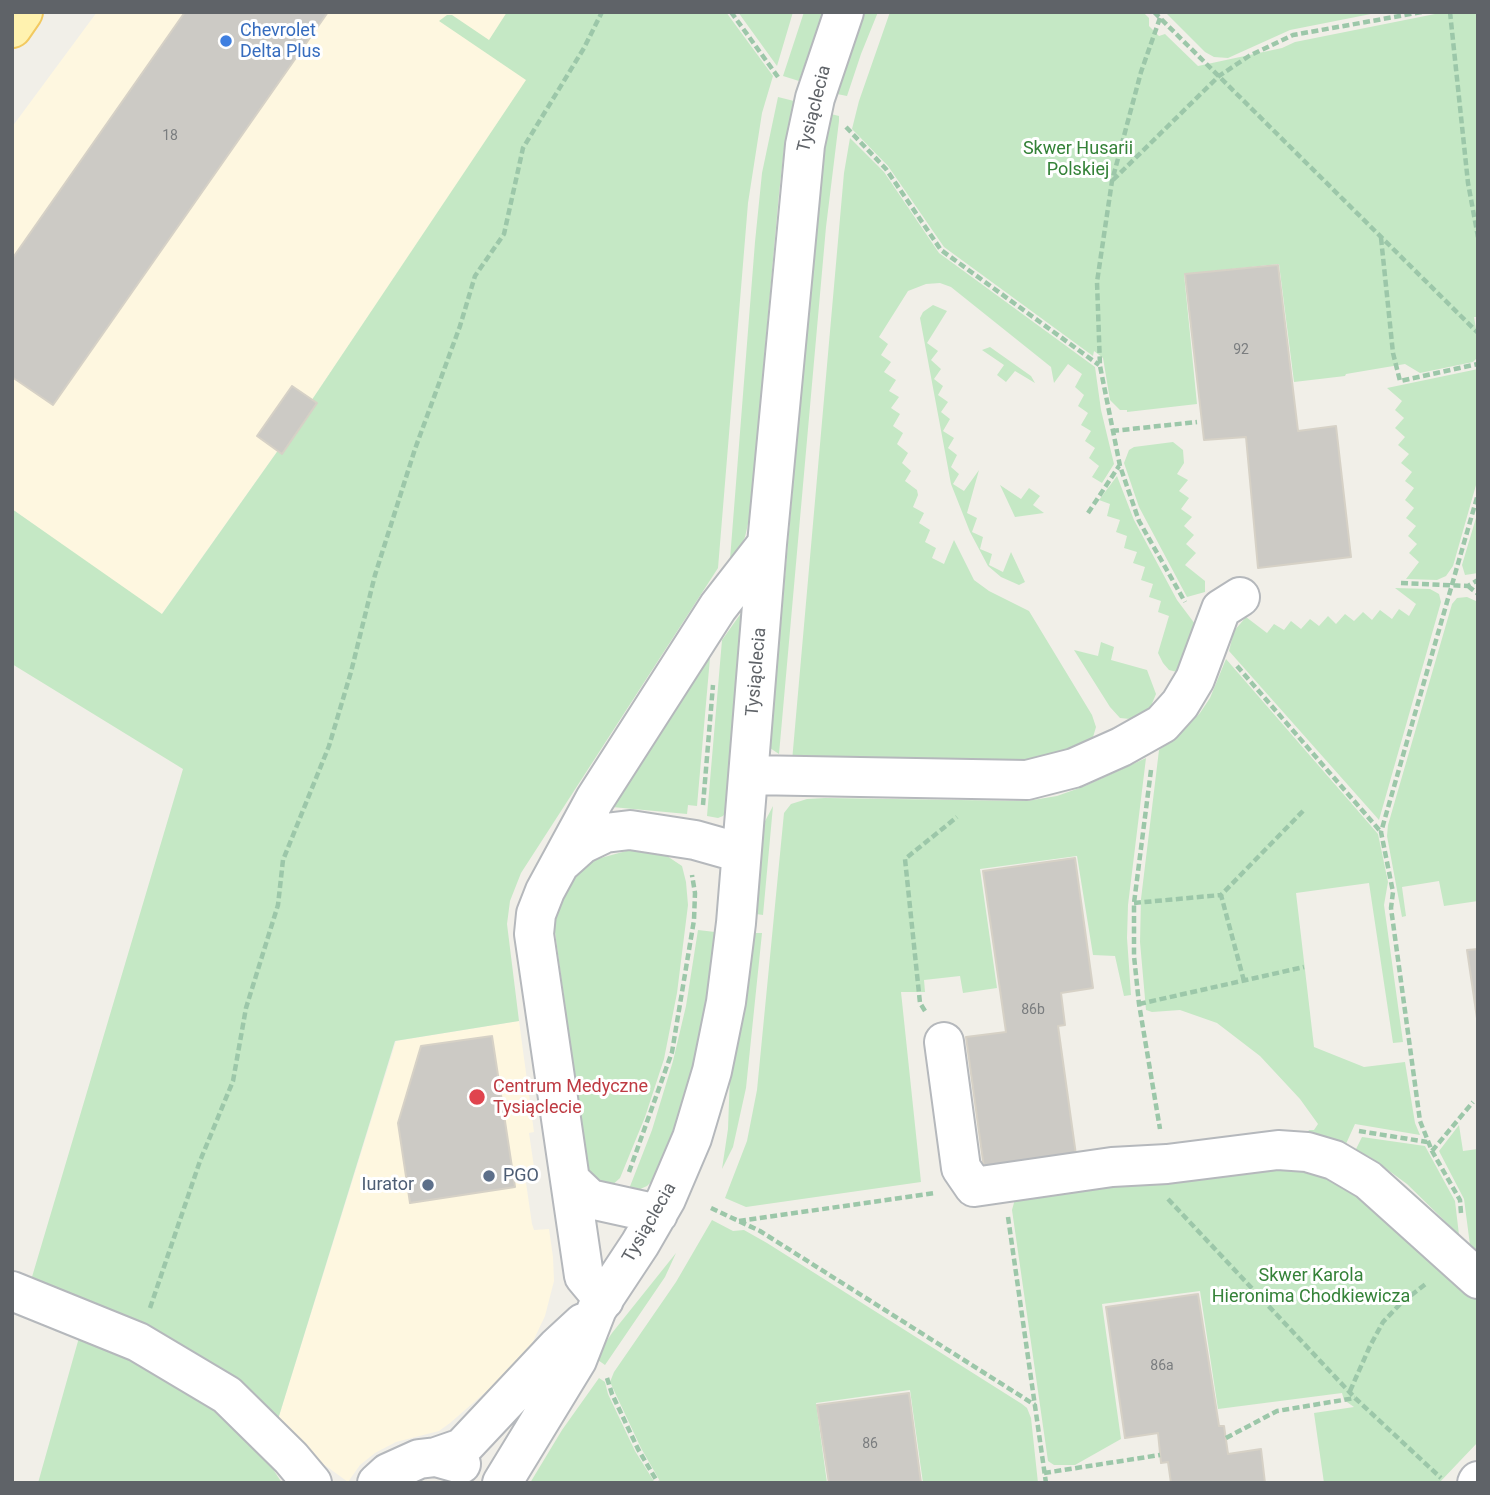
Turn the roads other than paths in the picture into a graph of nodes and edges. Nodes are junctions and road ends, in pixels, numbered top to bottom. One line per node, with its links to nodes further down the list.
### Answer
1 (23, 12): 3 (main road)
2 (844, 12): 4 (street, Tysiąclecia)
3 (12, 28)
4 (768, 544): 6 (street, Tysiąclecia); 8 (street)
5 (1240, 597): 6 (street)
6 (749, 775): 7 (street, Tysiąclecia)
7 (741, 853): 8 (street); 11 (street, Tysiąclecia)
8 (561, 863): 10 (street)
9 (944, 1042): 12 (street)
10 (570, 1180): 11 (street); 14 (street)
11 (658, 1214): 14 (street, Tysiąclecia)
12 (1467, 1269)
13 (12, 1291): 16 (street)
14 (601, 1305): 15 (street, Tysiąclecia); 19 (street, Tysiąclecia)
15 (436, 1457): 17 (street, Tysiąclecia); 18 (street)
16 (312, 1483)
17 (377, 1483)
18 (488, 1483)
19 (502, 1483)

